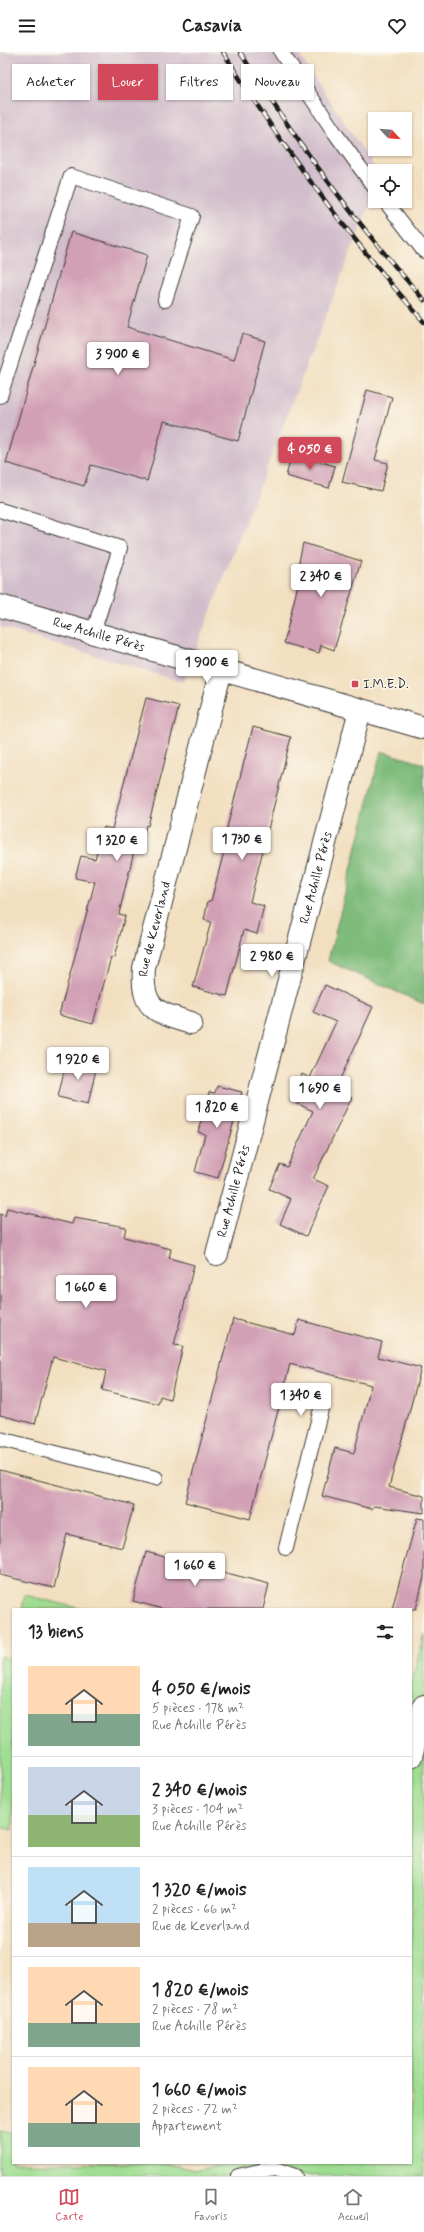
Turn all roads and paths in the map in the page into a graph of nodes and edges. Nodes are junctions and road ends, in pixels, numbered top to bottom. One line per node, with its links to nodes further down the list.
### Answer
1 (282, 52): 2 (lane)
2 (368, 178)
3 (390, 208): 4 (lane)
4 (424, 251)
5 (165, 300): 6 (lane)
6 (0, 396)
7 (0, 510): 9 (lane)
8 (0, 606): 9 (street, Rue Achille Pérès)
9 (93, 633): 10 (street, Rue Achille Pérès)
10 (222, 670): 11 (street, Rue Achille Pérès); 13 (street, Rue de Keverland)
11 (360, 710): 12 (street, Rue Achille Pérès); 14 (street, Rue Achille Pérès)
12 (424, 728)
13 (191, 1023)
14 (218, 1254)
15 (322, 1405): 18 (lane)
16 (0, 1439): 17 (lane)
17 (156, 1478)
18 (286, 1548)
19 (424, 1706): 20 (street)
20 (412, 1752)
21 (238, 2176): 22 (lane)
22 (295, 2176)

